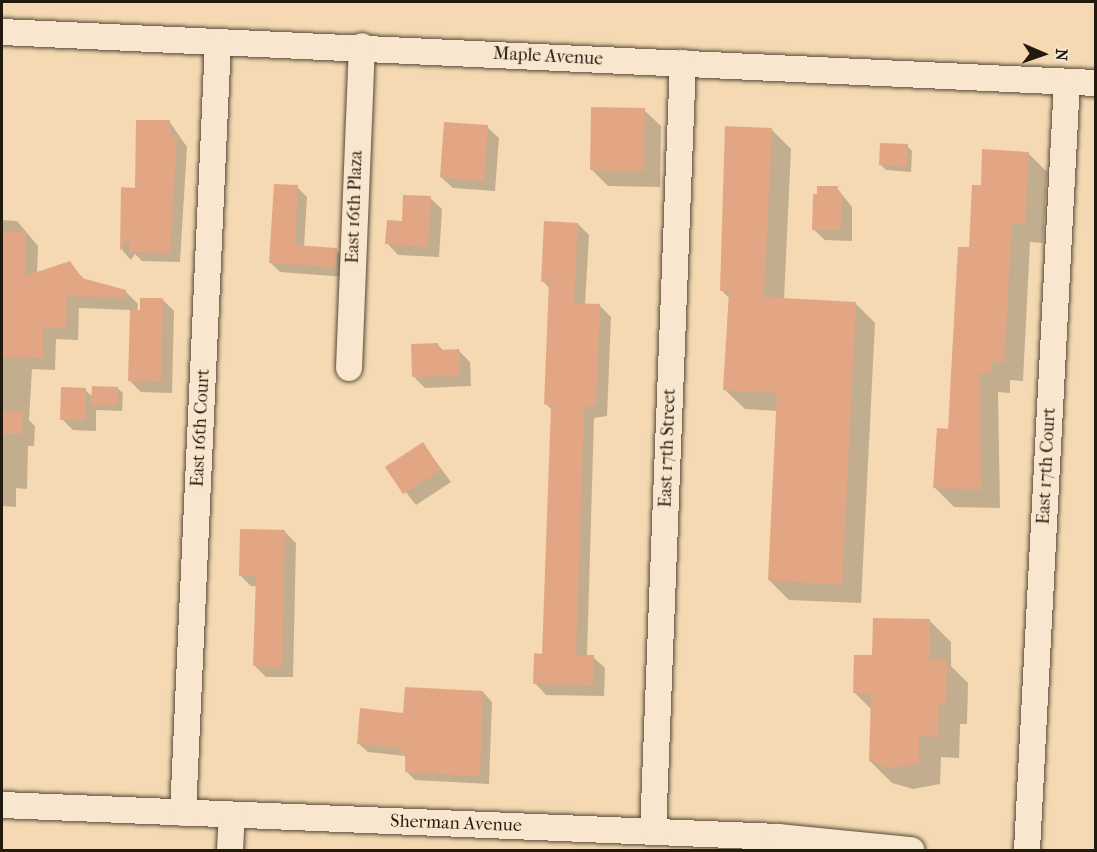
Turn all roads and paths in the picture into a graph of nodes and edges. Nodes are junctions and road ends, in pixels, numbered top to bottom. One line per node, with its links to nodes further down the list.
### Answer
1 (2, 32): 2 (street, Maple Avenue)
2 (218, 43): 3 (street, Maple Avenue); 9 (street, East 16th Court)
3 (362, 46): 4 (street, Maple Avenue); 7 (street, East 16th Plaza)
4 (683, 63): 5 (street, Maple Avenue); 11 (street, East 17th Street)
5 (1068, 82): 6 (street, Maple Avenue); 15 (street, East 17th Court)
6 (1095, 83)
7 (349, 368)
8 (2, 805): 9 (street, Sherman Avenue)
9 (183, 813): 10 (street, Sherman Avenue)
10 (232, 815): 11 (street, Sherman Avenue); 13 (street)
11 (652, 832): 12 (street, Sherman Avenue)
12 (686, 842): 14 (street, Sherman Avenue)
13 (230, 850)
14 (911, 850)
15 (1027, 850)

